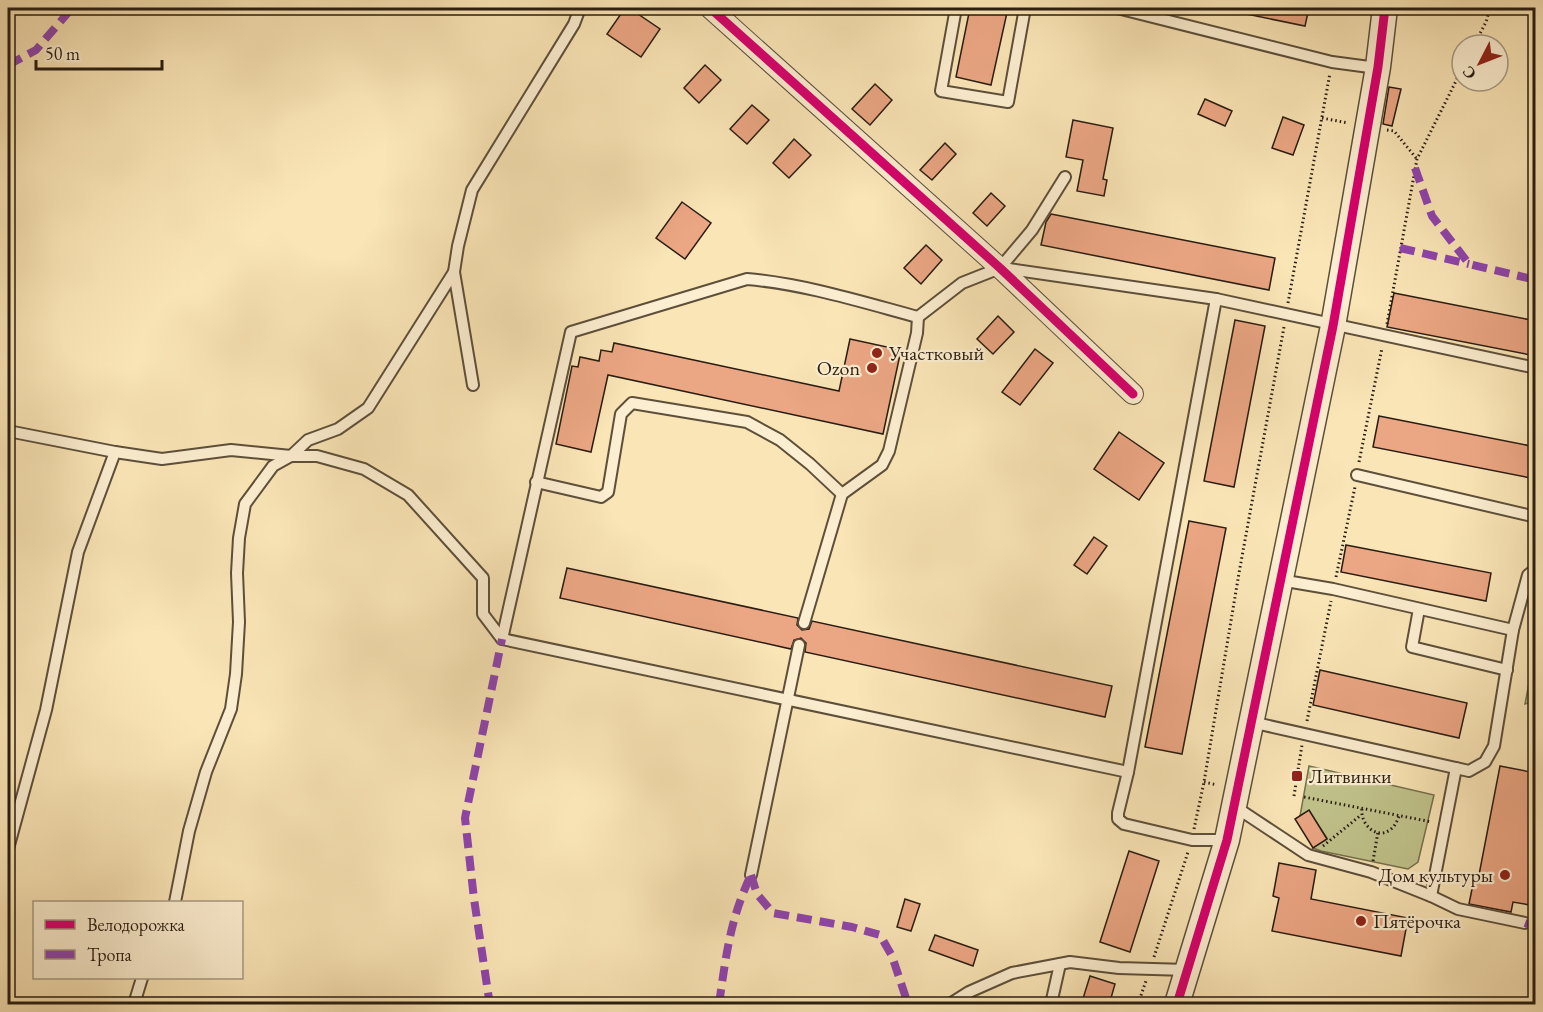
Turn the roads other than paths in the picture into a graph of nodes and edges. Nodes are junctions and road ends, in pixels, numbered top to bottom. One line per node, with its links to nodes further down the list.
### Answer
1 (580, 8): 10 (lane)
2 (710, 8): 9 (street)
3 (956, 8): 4 (lane)
4 (1025, 8)
5 (1118, 8): 7 (lane)
6 (1385, 8): 7 (street)
7 (1377, 68): 13 (street)
8 (1065, 177): 9 (lane)
9 (1000, 268): 11 (lane); 12 (lane); 16 (street)
10 (454, 272): 15 (lane); 19 (lane)
11 (1216, 299): 13 (lane); 35 (lane)
12 (918, 317): 21 (lane); 22 (lane)
13 (1333, 326): 14 (lane); 25 (street)
14 (1536, 368)
15 (473, 385)
16 (1133, 394)
17 (8, 431): 18 (lane)
18 (115, 452): 19 (lane); 38 (lane)
19 (291, 456): 29 (lane); 41 (lane)
20 (1357, 475): 23 (lane)
21 (536, 482): 22 (lane); 29 (lane)
22 (842, 494): 27 (lane)
23 (1536, 516)
24 (1536, 569): 28 (lane)
25 (1279, 580): 26 (lane); 33 (street)
26 (1419, 609): 28 (lane); 31 (lane)
27 (804, 623)
28 (1514, 630): 31 (lane)
29 (502, 639): 32 (lane)
30 (799, 645): 32 (lane)
31 (1507, 670): 34 (lane)
32 (788, 699): 35 (lane); 39 (lane)
33 (1251, 722): 34 (lane); 36 (street)
34 (1456, 768): 40 (lane)
35 (1128, 772): 37 (lane)
36 (1234, 806): 37 (street); 40 (lane)
37 (1227, 840): 44 (street)
38 (8, 849)
39 (752, 875)
40 (1431, 896): 42 (lane)
41 (175, 901)
42 (1525, 923)
43 (1059, 964): 44 (lane); 47 (lane); 48 (lane)
44 (1187, 970): 49 (street)
45 (142, 979): 46 (lane)
46 (134, 1005)
47 (950, 1005)
48 (1051, 1005)
49 (1176, 1005)

